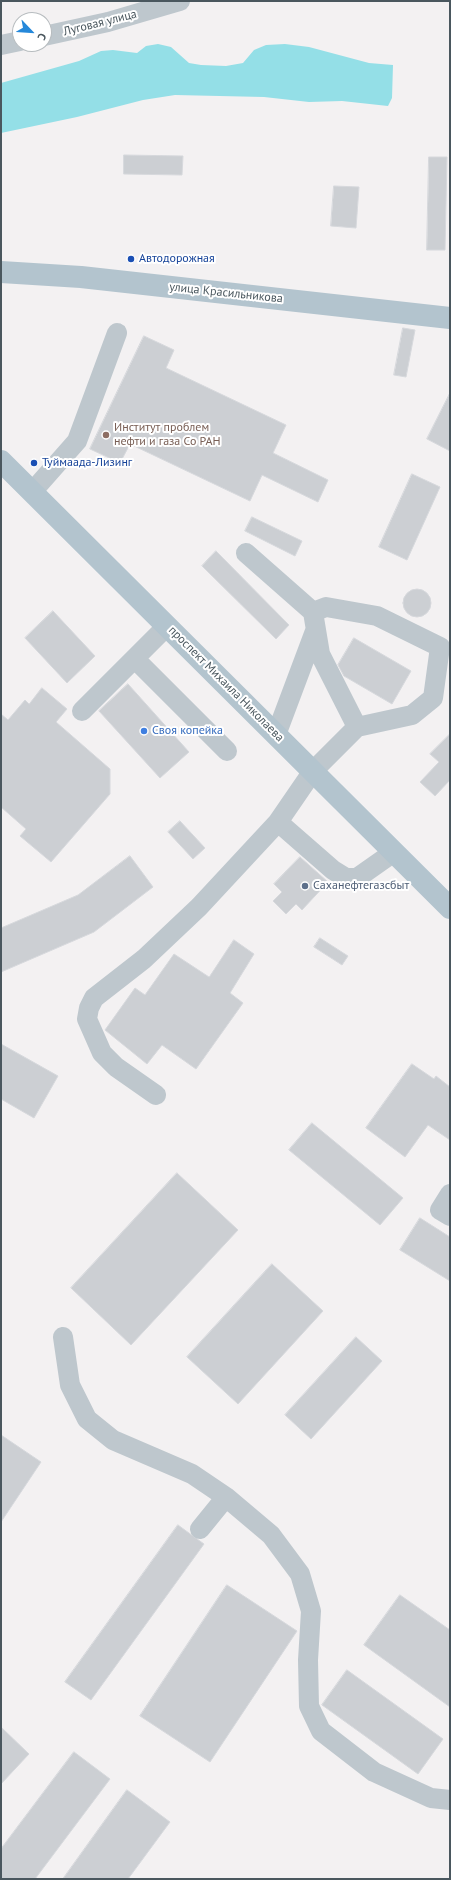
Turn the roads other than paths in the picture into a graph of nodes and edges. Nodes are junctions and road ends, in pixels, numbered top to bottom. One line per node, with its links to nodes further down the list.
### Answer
1 (180, 1): 2 (street, Луговая улица)
2 (52, 34)
3 (12, 43): 4 (street)
4 (1, 45)
5 (1, 272): 6 (main road, улица Красильникова)
6 (450, 318)
7 (117, 333): 9 (street)
8 (1, 461): 9 (main road, проспект Михаила Николаева)
9 (32, 492): 12 (main road, проспект Михаила Николаева)
10 (246, 553): 11 (street)
11 (315, 621): 15 (street); 15 (street); 16 (street)
12 (167, 626): 13 (street); 16 (main road, проспект Михаила Николаева)
13 (135, 659): 14 (street); 17 (street)
14 (82, 712)
15 (357, 727): 18 (street)
16 (276, 734): 18 (main road, проспект Михаила Николаева)
17 (227, 751)
18 (313, 771): 19 (street); 20 (main road, проспект Михаила Николаева)
19 (278, 822): 20 (street); 22 (street)
20 (394, 852): 21 (main road, проспект Михаила Николаева)
21 (450, 908)
22 (156, 1096)
23 (450, 1194): 24 (street)
24 (450, 1216)
25 (62, 1337): 26 (street)
26 (226, 1497): 27 (street); 28 (street)
27 (200, 1529)
28 (450, 1800)

